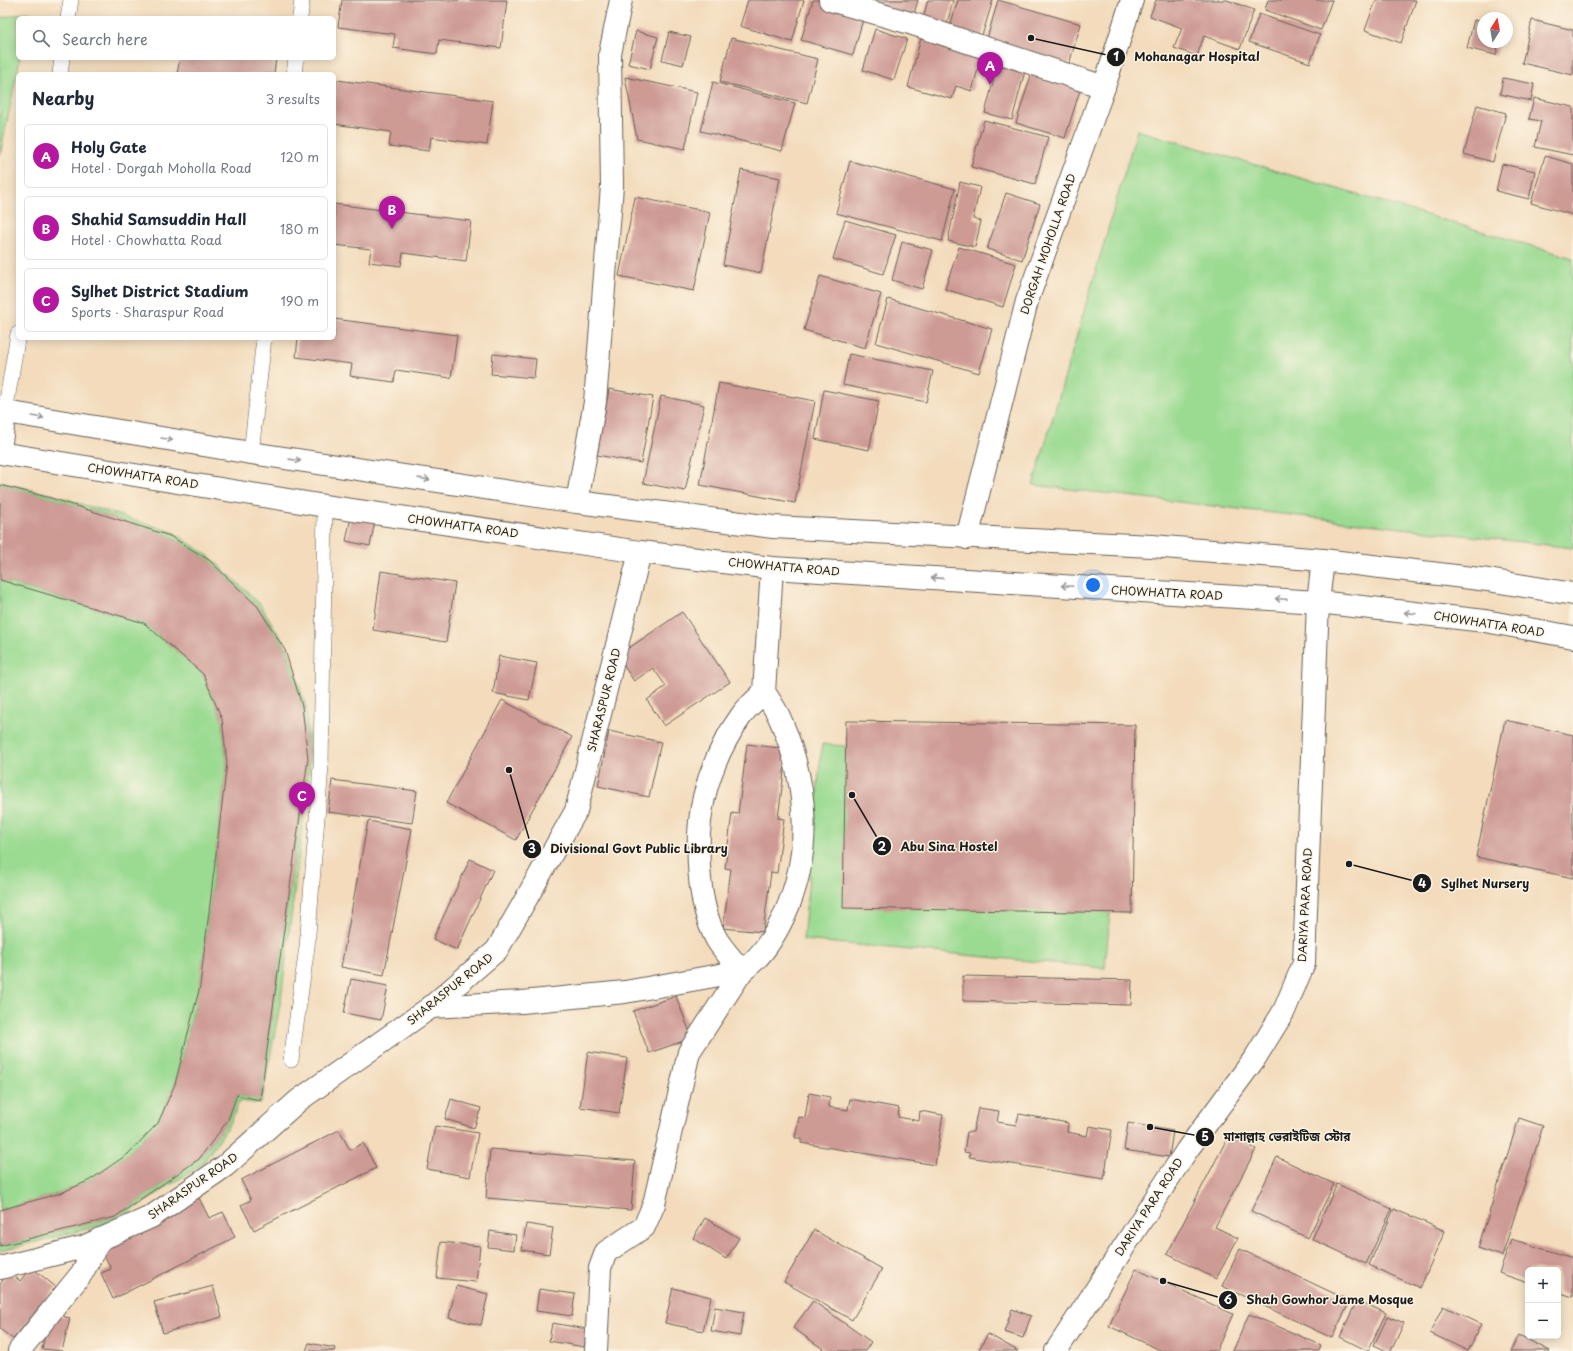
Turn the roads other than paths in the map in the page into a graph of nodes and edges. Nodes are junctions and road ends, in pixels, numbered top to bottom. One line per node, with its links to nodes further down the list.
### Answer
1 (71, 0): 6 (lane)
2 (302, 0): 7 (lane)
3 (621, 0): 18 (street)
4 (830, 0): 12 (street)
5 (1132, 0): 12 (street, DORGAH MOHOLLA ROAD)
6 (68, 16)
7 (300, 16)
8 (62, 60): 10 (lane)
9 (296, 60): 11 (lane)
10 (60, 72)
11 (294, 72)
12 (1104, 87): 20 (street, DORGAH MOHOLLA ROAD)
13 (17, 340): 15 (lane)
14 (264, 340): 17 (lane)
15 (3, 411): 16 (street); 17 (street, one-way to 17)
16 (0, 452): 19 (street, CHOWHATTA ROAD)
17 (251, 453): 18 (street, one-way to 18)
18 (577, 502): 20 (street)
19 (325, 506): 21 (street, CHOWHATTA ROAD); 30 (lane)
20 (968, 538): 22 (street)
21 (640, 552): 23 (street, CHOWHATTA ROAD); 29 (street, SHARASPUR ROAD)
22 (1324, 560): 24 (street); 25 (street, DARIYA PARA ROAD)
23 (772, 568): 25 (street, CHOWHATTA ROAD, one-way to 23); 27 (street)
24 (1573, 594)
25 (1318, 602): 26 (street, CHOWHATTA ROAD, one-way to 25); 35 (street, DARIYA PARA ROAD)
26 (1573, 637)
27 (764, 692): 28 (street); 28 (street)
28 (742, 971): 29 (street); 34 (street)
29 (431, 1007): 31 (street, SHARASPUR ROAD)
30 (290, 1060)
31 (100, 1239): 32 (street, SHARASPUR ROAD); 33 (street)
32 (0, 1268)
33 (19, 1351)
34 (596, 1351)
35 (1056, 1351)

